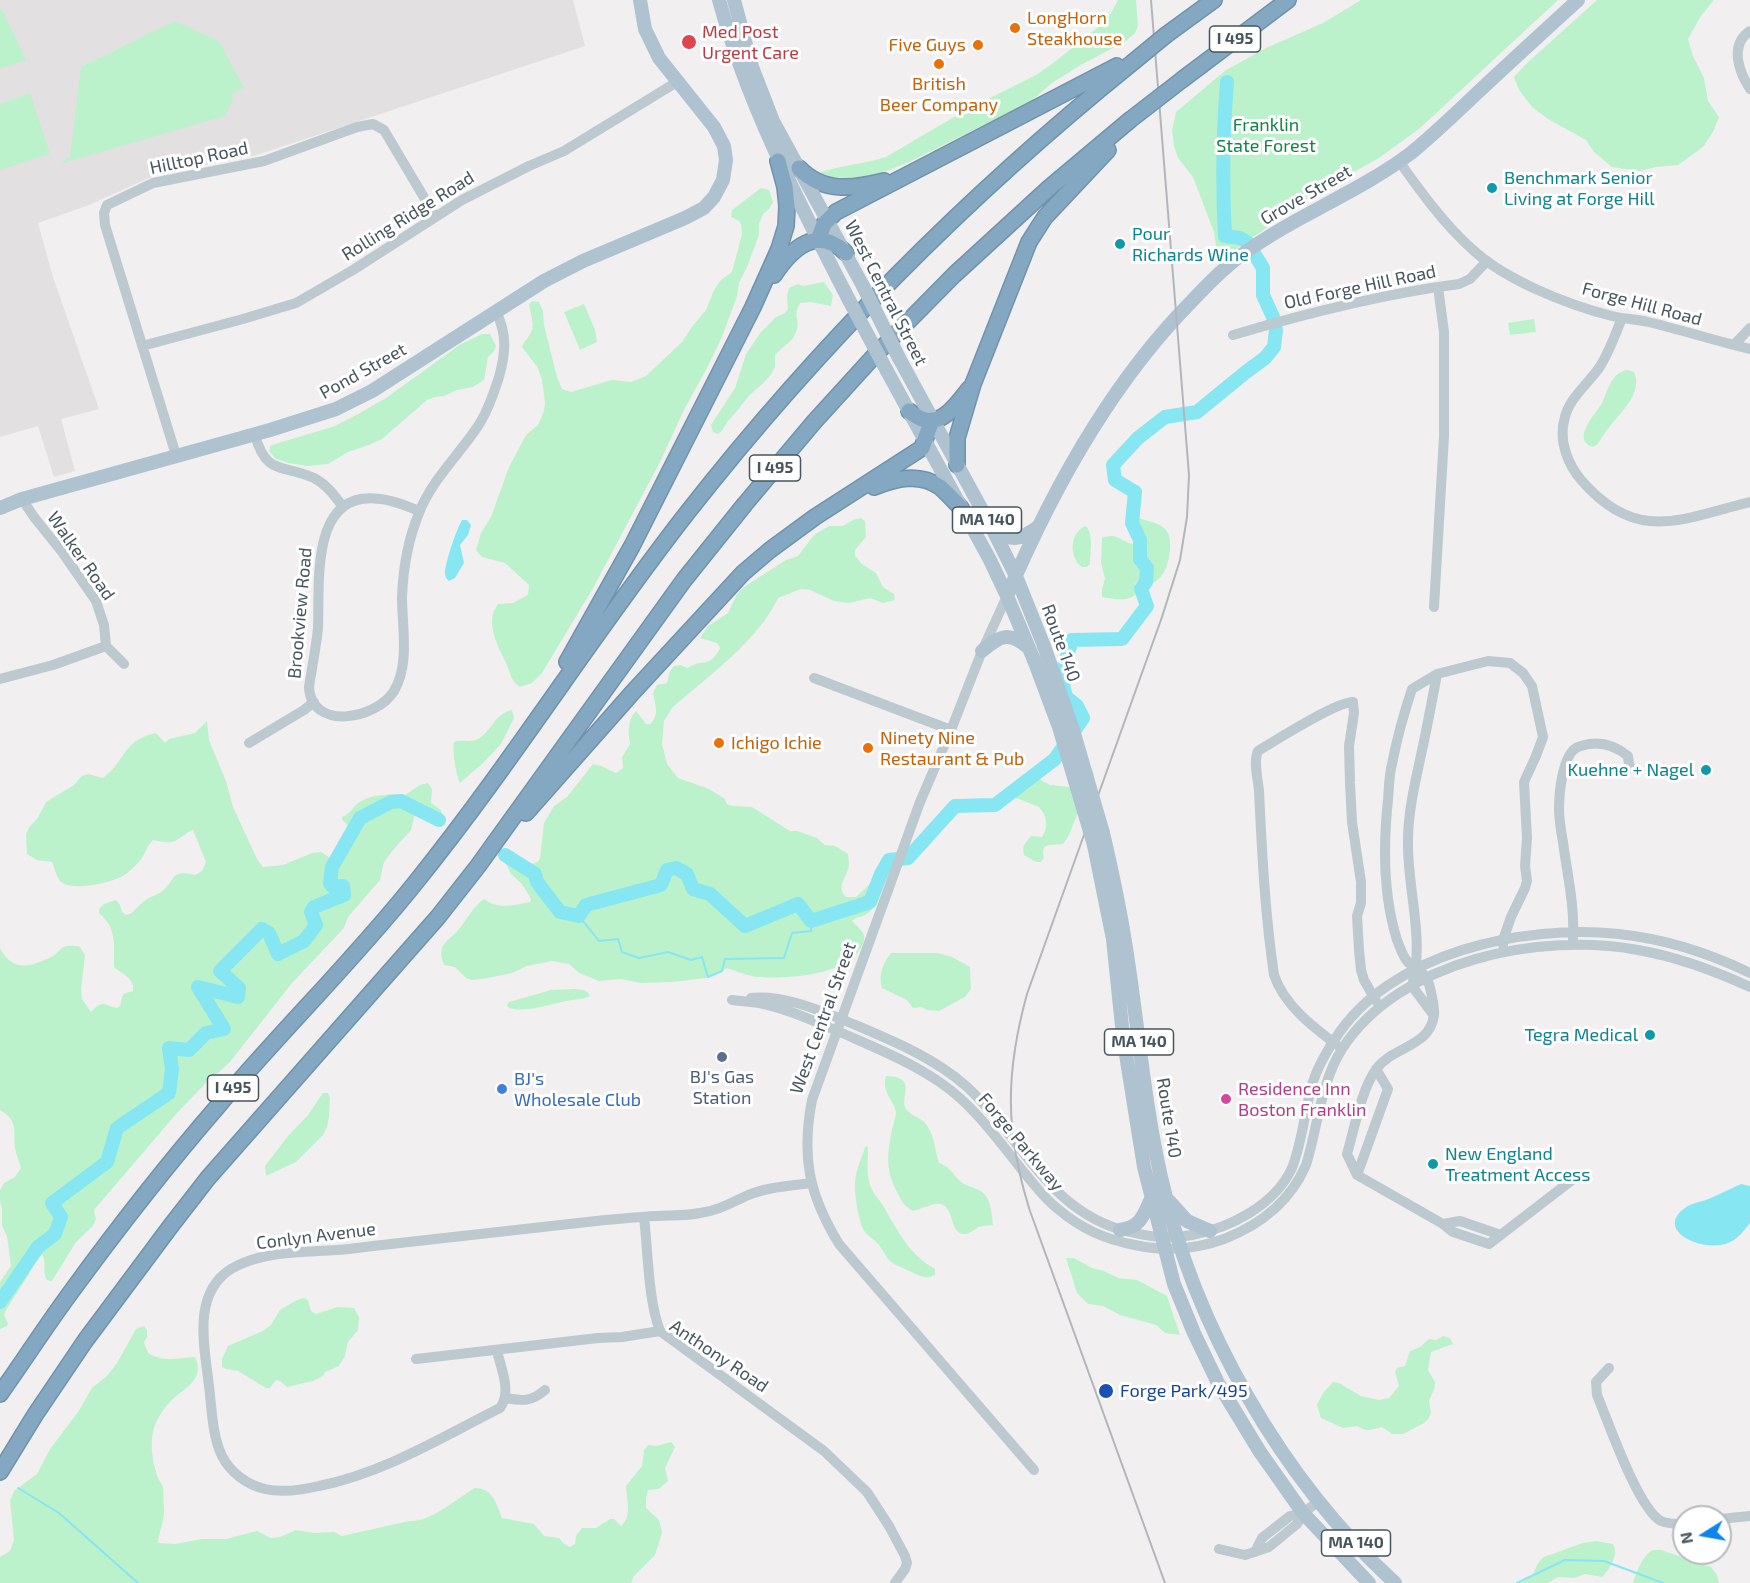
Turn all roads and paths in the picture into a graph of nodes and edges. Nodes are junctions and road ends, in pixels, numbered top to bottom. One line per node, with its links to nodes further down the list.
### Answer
1 (640, 0): 9 (main road, Pond Street)
2 (719, 0): 13 (main road, West Central Street / MA 140)
3 (734, 0): 14 (main road, West Central Street / MA 140)
4 (1214, 0): 8 (highway, I 495, bridge)
5 (1288, 0): 11 (highway, I 495, bridge)
6 (1578, 0): 12 (main road, Grove Street)
7 (1750, 31): 10 (street)
8 (1131, 61): 15 (highway); 60 (highway, I 495)
9 (677, 81): 16 (street, Rolling Ridge Road); 23 (main road, Pond Street)
10 (1750, 89)
11 (1131, 122): 30 (highway); 61 (highway, I 495)
12 (1399, 160): 20 (street, Forge Hill Road); 44 (main road, Grove Street)
13 (778, 161): 18 (main road, West Central Street / MA 140); 22 (highway)
14 (799, 168): 15 (highway); 17 (main road, West Central Street / MA 140)
15 (915, 171): 17 (highway)
16 (435, 216): 28 (street, Rolling Ridge Road); 28 (street, Hilltop Road)
17 (827, 220): 18 (highway); 19 (main road, West Central Street / MA 140)
18 (818, 240): 19 (highway); 22 (highway); 31 (main road, West Central Street / MA 140, bridge)
19 (846, 253): 32 (main road, West Central Street / MA 140, bridge)
20 (1487, 261): 21 (street, Old Forge Hill Road); 24 (street, Forge Hill Road)
21 (1438, 287): 26 (street, Old Forge Hill Road); 48 (street)
22 (753, 306): 60 (highway)
23 (496, 311): 33 (main road, Pond Street); 43 (street, Brookview Road)
24 (1622, 318): 27 (street, Forge Hill Road); 39 (street)
25 (1750, 328): 27 (street)
26 (1233, 335)
27 (1734, 345): 29 (street, Forge Hill Road)
28 (142, 346): 35 (street, Hilltop Road)
29 (1750, 349)
30 (973, 384): 32 (highway); 36 (highway)
31 (909, 411): 32 (highway); 34 (main road, West Central Street / MA 140)
32 (932, 420): 34 (highway); 36 (main road, West Central Street / MA 140)
33 (255, 435): 35 (main road, Pond Street); 40 (street)
34 (925, 443): 37 (highway); 42 (main road, West Central Street / MA 140)
35 (176, 455): 38 (main road, Pond Street)
36 (957, 465): 45 (main road, West Central Street / MA 140)
37 (846, 498): 42 (highway); 61 (highway)
38 (21, 499): 41 (main road, Pond Street); 49 (street, Walker Road)
39 (1750, 502)
40 (344, 507): 43 (street); 56 (street, Brookview Road)
41 (0, 508)
42 (961, 508): 47 (main road, West Central Street / MA 140)
43 (419, 511): 56 (street, Brookview Road)
44 (1040, 526): 45 (main road); 46 (main road, Grove Street)
45 (993, 530): 46 (main road, West Central Street / MA 140)
46 (1016, 576): 47 (main road, West Central Street); 81 (main road, Route 140 / MA 140, bridge)
47 (1007, 596): 50 (street, West Central Street); 51 (main road, Route 140 / MA 140)
48 (1434, 607)
49 (106, 646): 52 (street); 54 (street)
50 (982, 651): 51 (main road); 57 (street, West Central Street)
51 (1032, 654): 82 (main road, Route 140 / MA 140, bridge)
52 (124, 664)
53 (1437, 674): 63 (street); 66 (street); 66 (street)
54 (0, 678)
55 (814, 678): 57 (street)
56 (314, 702): 58 (street)
57 (951, 730): 74 (street, West Central Street)
58 (249, 743)
59 (1633, 769): 62 (street)
60 (482, 795): 93 (highway, I 495)
61 (478, 867): 96 (highway, I 495)
62 (1574, 932): 63 (street, Forge Parkway); 64 (street); 67 (street, Forge Parkway)
63 (1503, 940): 65 (street); 66 (street, Forge Parkway)
64 (1573, 945): 65 (street, Forge Parkway); 69 (street, Forge Parkway)
65 (1504, 953): 68 (street, Forge Parkway)
66 (1417, 969): 68 (street); 70 (street); 71 (street, Forge Parkway)
67 (1749, 971): 69 (street)
68 (1427, 978): 70 (street, Forge Parkway); 73 (street)
69 (1747, 985)
70 (1412, 986): 72 (street, Forge Parkway); 73 (street)
71 (1373, 998): 72 (street); 76 (street, Forge Parkway); 76 (street)
72 (1380, 1007): 76 (street, Forge Parkway)
73 (1434, 1016): 77 (street)
74 (841, 1019): 75 (street, West Central Street); 75 (street, Forge Parkway); 84 (street, Forge Parkway)
75 (837, 1031): 80 (street, West Central Street); 86 (street, Forge Parkway)
76 (1338, 1045): 85 (street, Forge Parkway); 87 (street, Forge Parkway)
77 (1376, 1069): 78 (street); 78 (street)
78 (1357, 1175): 79 (street)
79 (1572, 1180)
80 (811, 1183): 83 (street, Conlyn Avenue); 95 (street, West Central Street)
81 (1165, 1195): 85 (main road); 87 (main road, Route 140 / MA 140)
82 (1151, 1199): 84 (main road); 86 (main road, Route 140 / MA 140)
83 (644, 1217): 88 (street); 94 (street, Conlyn Avenue)
84 (1120, 1230): 86 (street, Forge Parkway)
85 (1210, 1231): 87 (street, Forge Parkway)
86 (1163, 1243): 87 (street, Forge Parkway); 98 (main road, Route 140 / MA 140)
87 (1179, 1243): 97 (main road, Route 140 / MA 140)
88 (660, 1331): 89 (street, Anthony Road); 103 (street, Anthony Road)
89 (497, 1351): 90 (street, Anthony Road); 94 (street)
90 (416, 1359)
91 (1609, 1368): 101 (street)
92 (545, 1390): 94 (street)
93 (0, 1394)
94 (505, 1398)
95 (1034, 1470)
96 (0, 1472)
97 (1319, 1501): 98 (street); 105 (main road, MA 140)
98 (1303, 1512): 102 (street); 104 (main road, MA 140)
99 (1750, 1516): 100 (street)
100 (1732, 1518)
101 (1672, 1523)
102 (1219, 1549)
103 (895, 1583)
104 (1369, 1583)
105 (1395, 1583)

